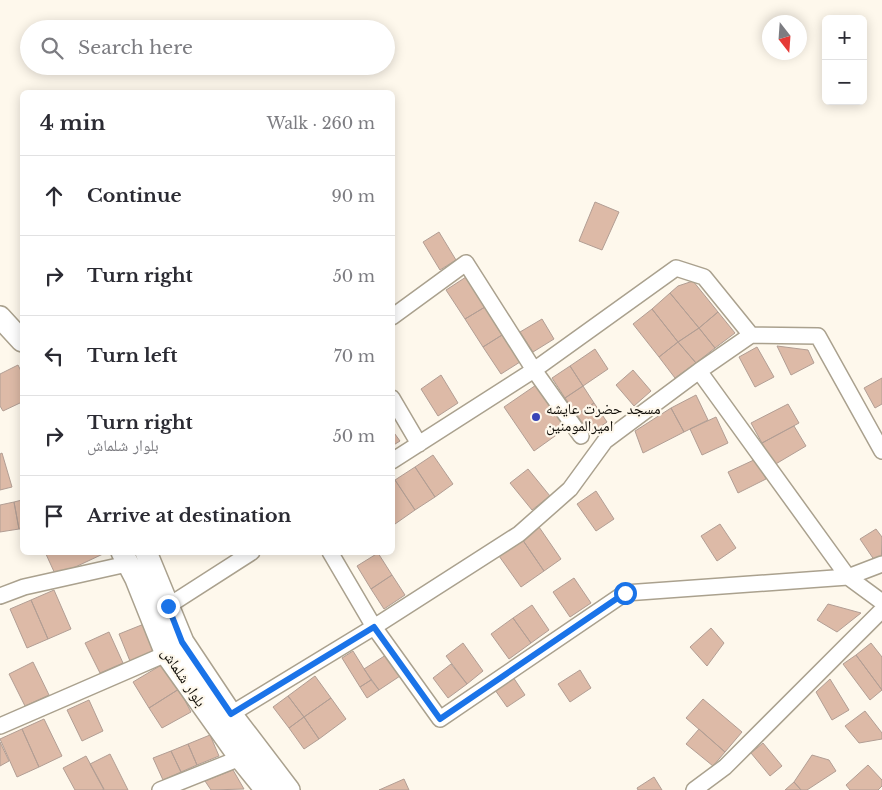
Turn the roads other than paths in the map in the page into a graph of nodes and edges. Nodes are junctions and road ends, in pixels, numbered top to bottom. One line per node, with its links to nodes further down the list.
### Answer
1 (395, 315): 5 (street)
2 (0, 317): 4 (main road)
3 (750, 335): 5 (street); 6 (street); 10 (street)
4 (20, 339)
5 (534, 370): 8 (street); 9 (street)
6 (699, 371): 16 (street); 21 (street)
7 (395, 403): 9 (street)
8 (581, 436)
9 (419, 444): 11 (street)
10 (882, 450)
11 (395, 459)
12 (247, 555): 19 (street)
13 (332, 555): 21 (street)
14 (882, 564): 16 (street)
15 (141, 571): 17 (street); 19 (main road, بلوار شلماش); 22 (main road, بلوار شلماش)
16 (848, 577): 18 (street); 21 (street)
17 (0, 596)
18 (882, 602)
19 (168, 606): 23 (main road, بلوار شلماش)
20 (882, 610): 29 (street)
21 (374, 627): 23 (street)
22 (166, 654): 24 (street); 25 (main road, بلوار شلماش)
23 (231, 714): 28 (main road, بلوار شلماش)
24 (0, 726)
25 (240, 758): 26 (street); 27 (main road, بلوار شلماش)
26 (160, 790)
27 (266, 790)
28 (290, 790)
29 (694, 790)

